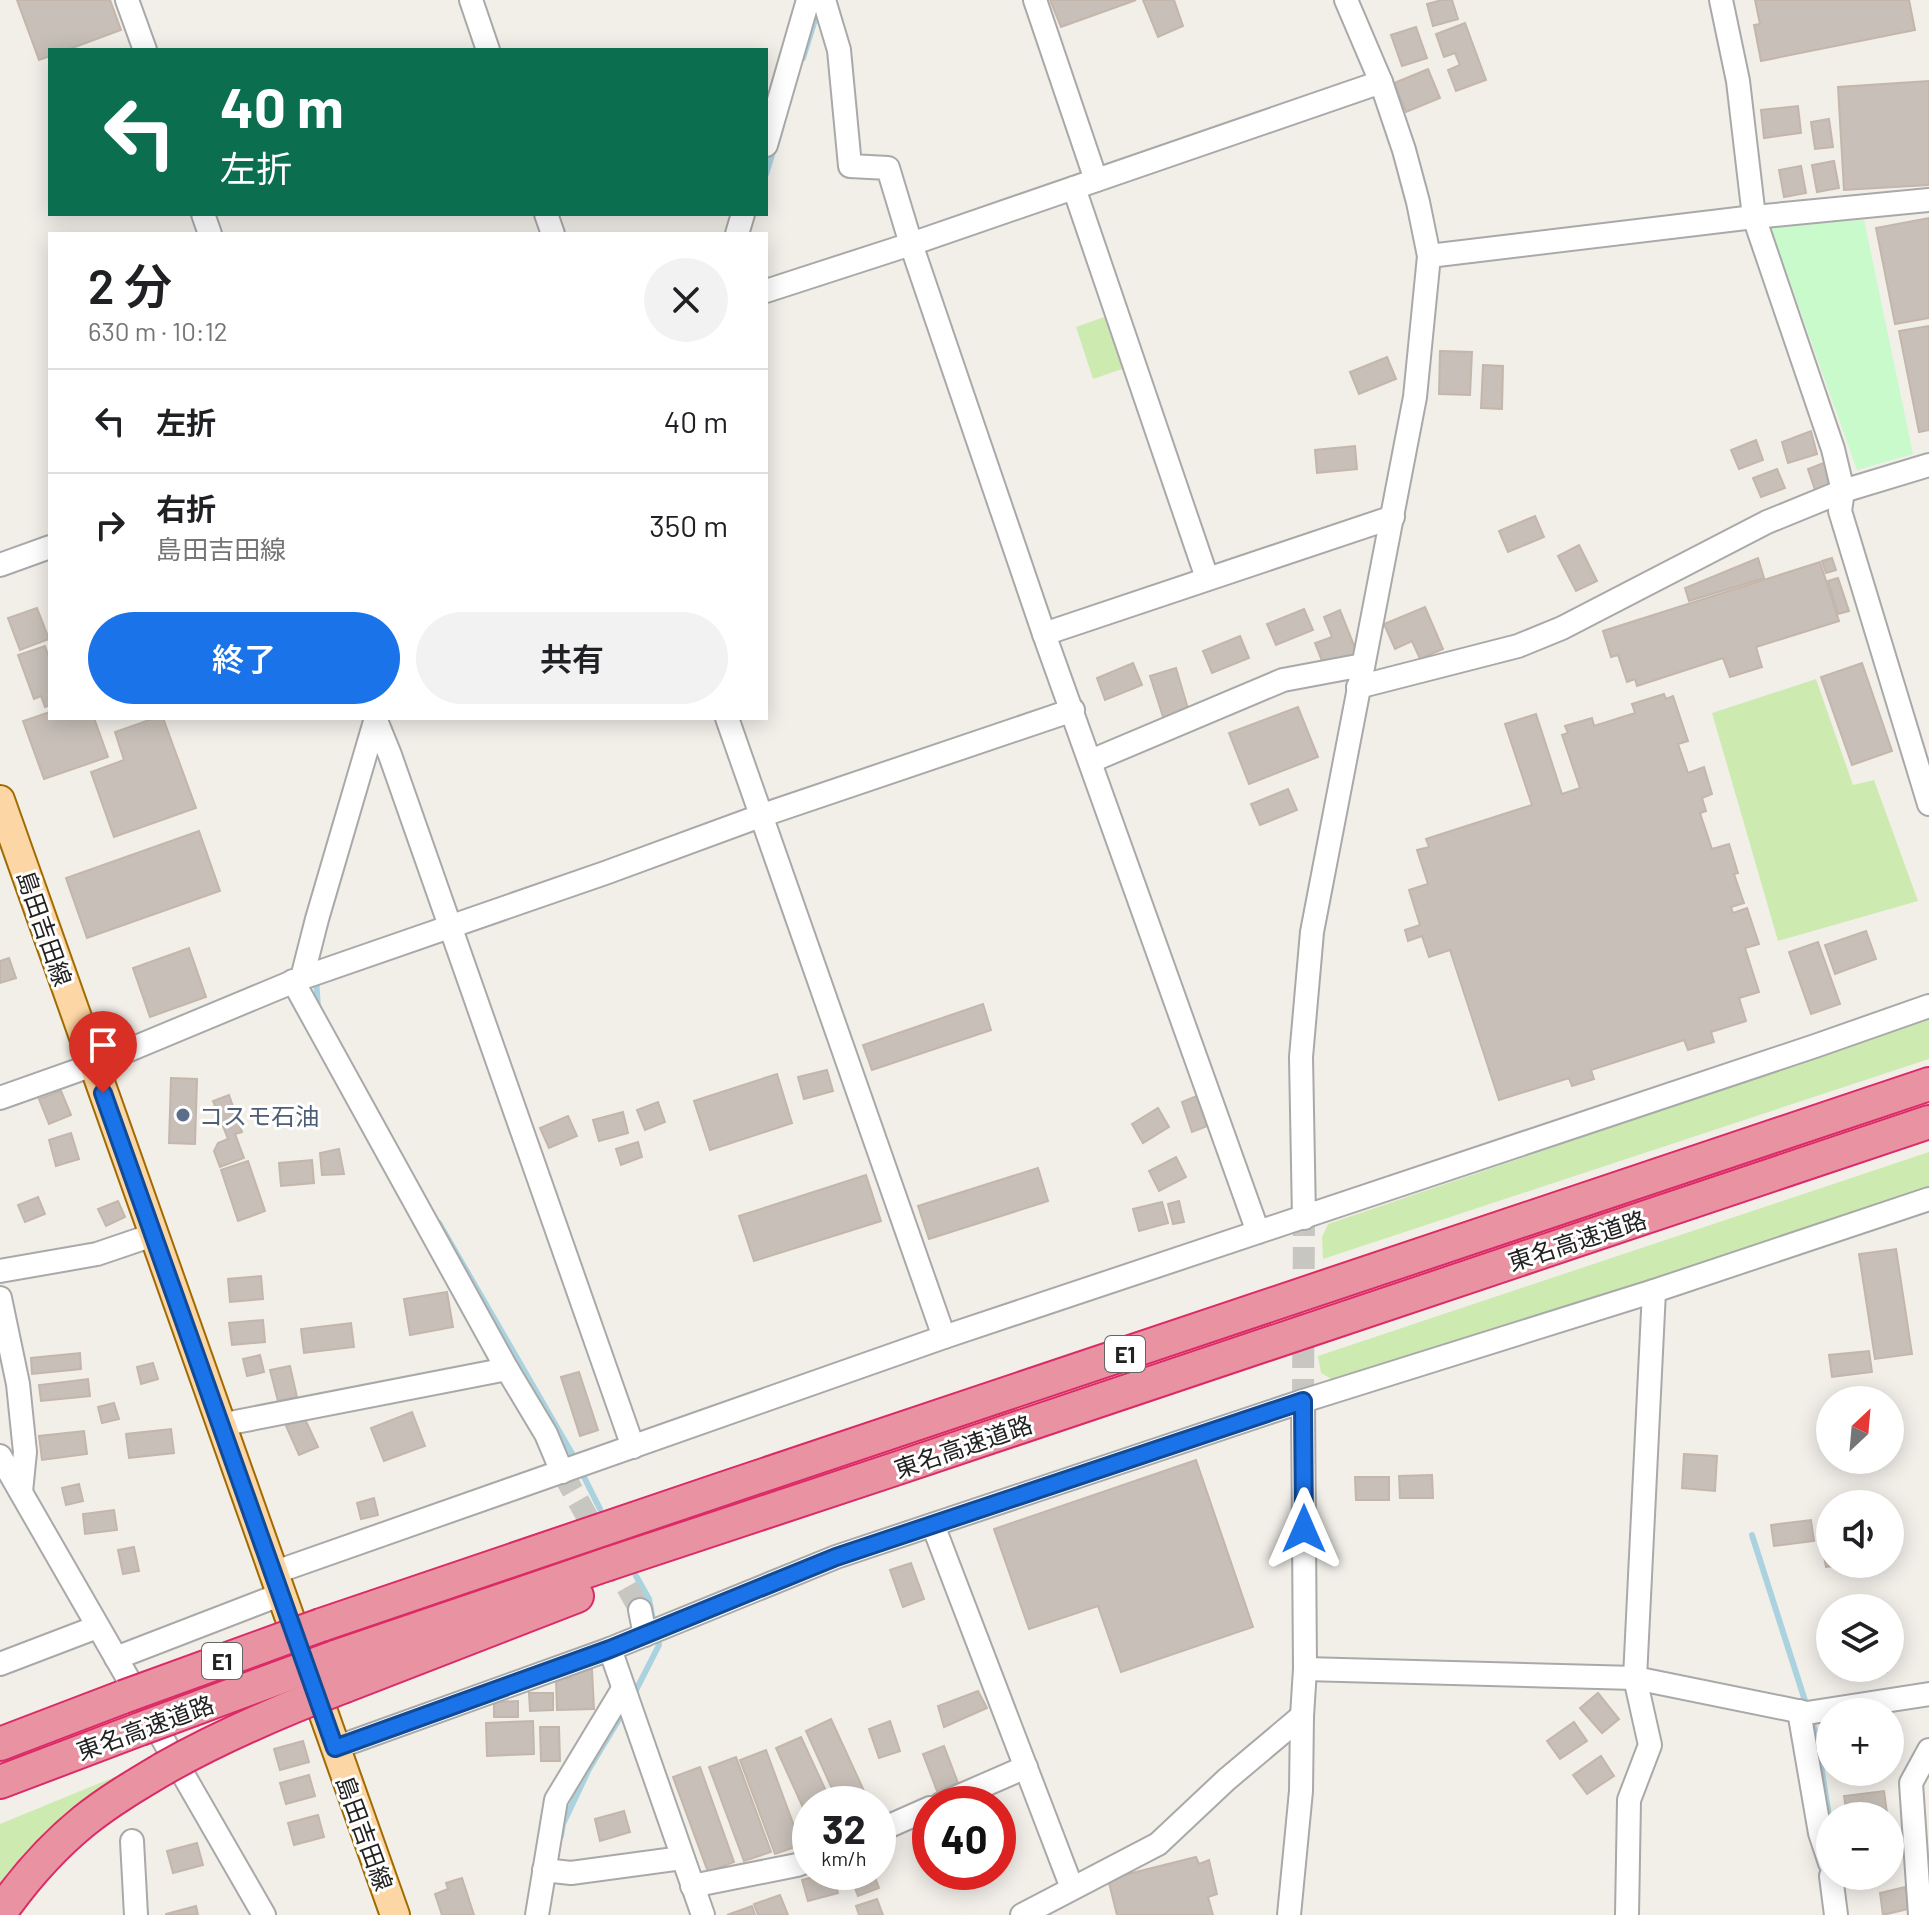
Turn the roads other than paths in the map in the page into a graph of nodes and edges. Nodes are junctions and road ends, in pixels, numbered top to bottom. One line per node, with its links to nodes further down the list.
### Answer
1 (127, 0): 8 (street)
2 (471, 0): 9 (street)
3 (808, 0): 11 (street)
4 (1035, 0): 12 (street)
5 (1346, 0): 10 (street)
6 (1721, 0): 15 (street)
7 (826, 7): 16 (street)
8 (144, 48)
9 (487, 48)
10 (1381, 82): 12 (street); 17 (street)
11 (768, 138)
12 (1096, 180): 13 (street)
13 (1074, 188): 16 (street); 24 (street)
14 (1929, 200): 15 (street)
15 (1754, 217): 17 (street); 20 (street)
16 (911, 244): 18 (street); 25 (street)
17 (1429, 256): 21 (street)
18 (768, 290)
19 (1929, 465): 20 (street)
20 (1843, 491): 27 (street); 33 (street)
21 (1393, 517): 24 (street); 26 (street)
22 (48, 548): 23 (street)
23 (0, 565)
24 (1207, 578): 25 (street)
25 (1044, 634): 28 (street)
26 (1363, 665): 27 (street); 31 (street)
27 (1358, 687): 43 (street)
28 (1073, 710): 31 (street); 34 (street)
29 (376, 720): 35 (street); 36 (street)
30 (728, 720): 34 (street)
31 (1091, 761): 44 (street)
32 (0, 800): 38 (main road, 島田吉田線)
33 (1929, 804)
34 (763, 815): 35 (street); 49 (street)
35 (449, 927): 36 (street); 53 (street)
36 (299, 979): 38 (street); 50 (street)
37 (1929, 1006): 43 (street)
38 (93, 1065): 40 (street); 45 (main road, 島田吉田線)
39 (1929, 1084): 72 (highway, 東名高速道路 / E1, bridge)
40 (0, 1098)
41 (1929, 1122): 66 (highway, 東名高速道路 / E1)
42 (1929, 1199): 47 (street)
43 (1304, 1218): 44 (street)
44 (1258, 1232): 49 (street)
45 (153, 1235): 46 (street); 52 (main road, 島田吉田線)
46 (0, 1271)
47 (1654, 1291): 51 (street); 67 (street)
48 (0, 1298): 56 (street)
49 (944, 1337): 53 (street)
50 (507, 1369): 52 (street); 55 (street)
51 (1303, 1401): 57 (street); 65 (street)
52 (220, 1425): 58 (main road, 島田吉田線)
53 (633, 1447): 55 (street)
54 (1, 1458): 56 (street)
55 (564, 1471): 58 (street)
56 (21, 1492): 60 (street)
57 (933, 1525): 61 (street); 75 (street)
58 (277, 1584): 63 (street); 73 (main road, 島田吉田線)
59 (640, 1610): 61 (street)
60 (97, 1627): 63 (street); 64 (street)
61 (646, 1634): 62 (street)
62 (610, 1649): 68 (street); 73 (street)
63 (116, 1658): 88 (street)
64 (0, 1664)
65 (1305, 1669): 67 (street); 71 (street)
66 (340, 1672): 76 (highway, 東名高速道路 / E1, bridge); 86 (highway, bridge)
67 (1635, 1678): 70 (street); 94 (street)
68 (624, 1689): 80 (street); 82 (street)
69 (1929, 1694): 70 (street)
70 (1809, 1711): 78 (street)
71 (1302, 1716): 84 (street); 93 (street)
72 (0, 1744)
73 (335, 1748): 89 (main road, 島田吉田線)
74 (1929, 1750): 96 (street)
75 (1026, 1767): 77 (street); 84 (street)
76 (0, 1782)
77 (982, 1786)
78 (1817, 1802)
79 (132, 1841): 87 (street)
80 (682, 1858): 82 (street); 83 (street)
81 (792, 1866): 83 (street)
82 (553, 1871): 90 (street)
83 (692, 1886): 91 (street)
84 (1072, 1888): 92 (street)
85 (1833, 1890): 95 (street)
86 (0, 1913)
87 (136, 1915)
88 (264, 1915)
89 (395, 1915)
90 (537, 1915)
91 (703, 1915)
92 (1022, 1915)
93 (1289, 1915)
94 (1627, 1915)
95 (1836, 1915)
96 (1920, 1915)

